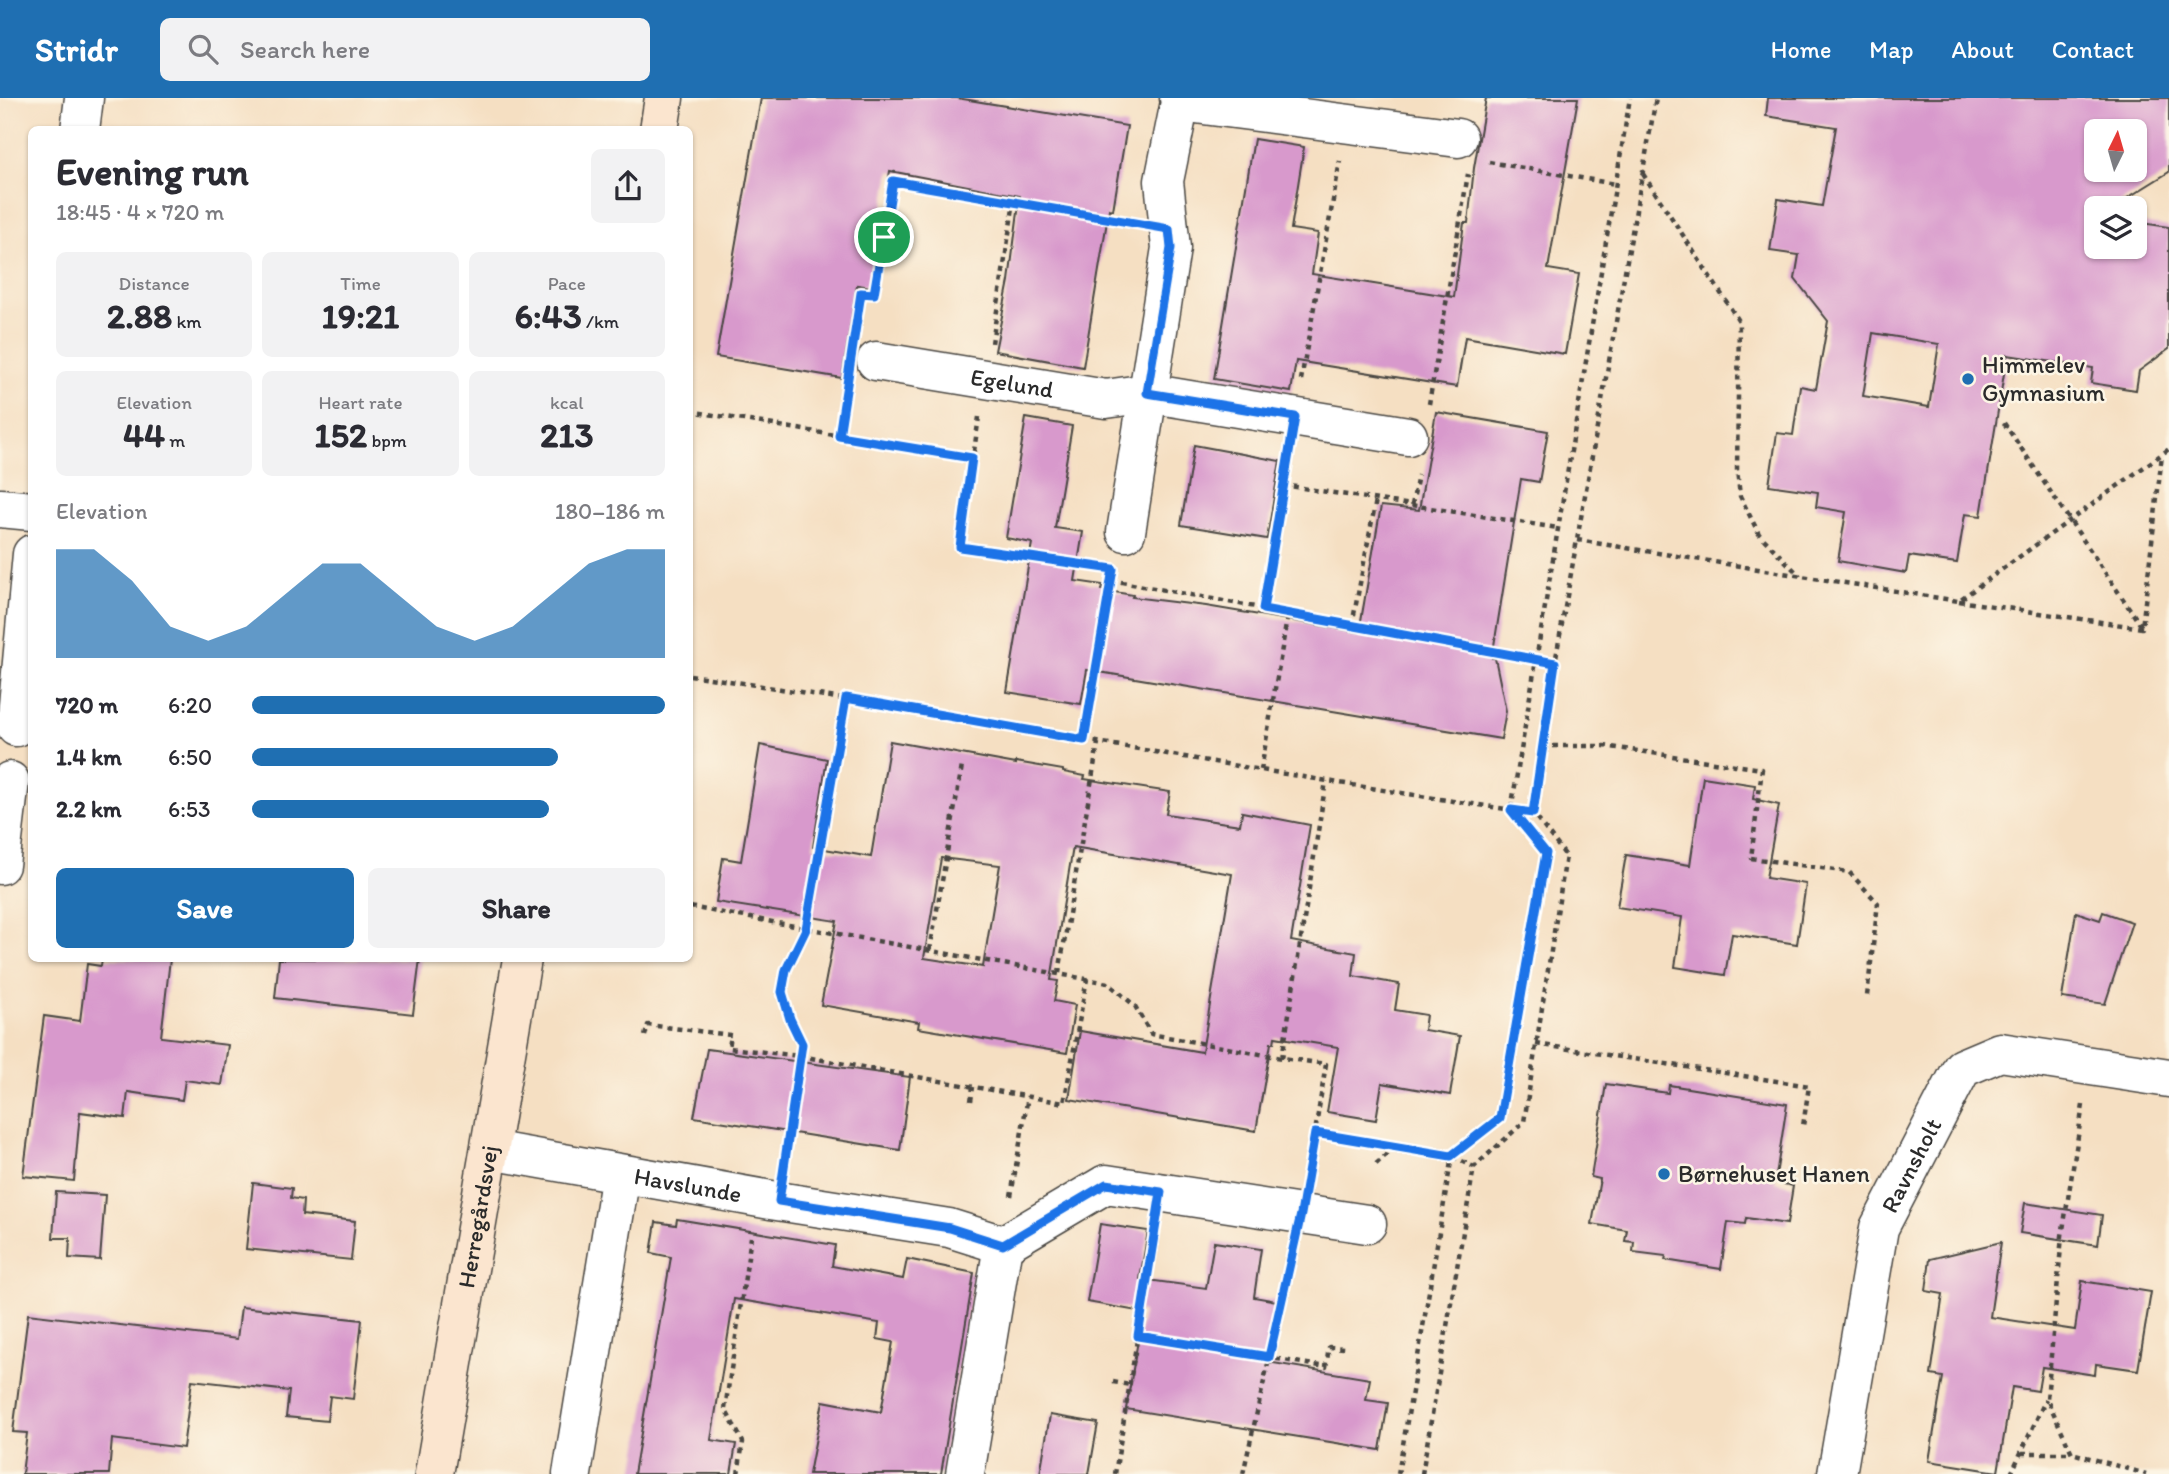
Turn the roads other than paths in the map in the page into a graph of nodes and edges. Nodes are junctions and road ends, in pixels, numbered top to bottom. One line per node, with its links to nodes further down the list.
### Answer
1 (84, 98): 4 (street)
2 (664, 98): 5 (street)
3 (1179, 100): 6 (street); 8 (street)
4 (80, 126)
5 (660, 126)
6 (1470, 157)
7 (860, 358): 8 (street, Egelund)
8 (1147, 393): 9 (street, Egelund); 12 (street)
9 (1418, 436)
10 (0, 508): 11 (street)
11 (28, 511)
12 (1126, 532)
13 (28, 597): 14 (street)
14 (16, 727)
15 (10, 781): 16 (street)
16 (0, 865)
17 (521, 962): 19 (street, Herregårdsvej)
18 (2169, 1078): 26 (street, Ravnsholt)
19 (490, 1150): 20 (street, Havslunde); 23 (street, Herregårdsvej)
20 (621, 1174): 22 (street, Havslunde); 24 (street, Havslunde)
21 (1367, 1224): 22 (street)
22 (1003, 1245): 25 (street)
23 (433, 1474)
24 (572, 1474)
25 (965, 1474)
26 (1838, 1474)

